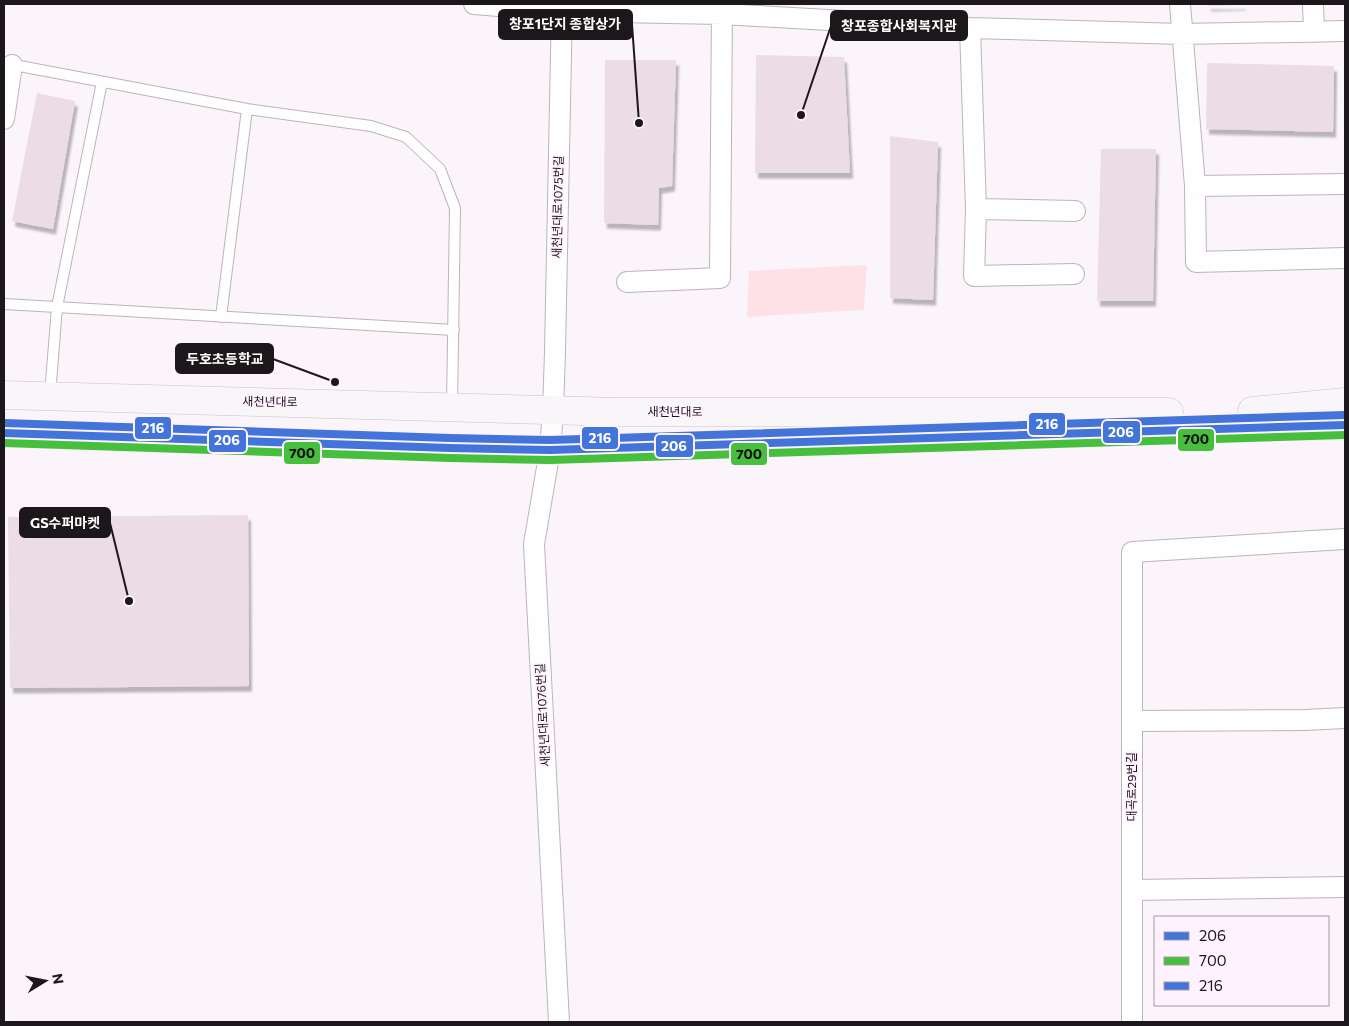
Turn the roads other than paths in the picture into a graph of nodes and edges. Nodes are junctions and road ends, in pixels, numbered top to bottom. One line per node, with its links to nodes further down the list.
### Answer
1 (474, 4): 4 (street)
2 (1180, 4): 9 (street)
3 (1313, 4): 8 (street)
4 (562, 8): 5 (street); 29 (street, 새천년대로1075번길)
5 (722, 9): 6 (street); 20 (street)
6 (970, 28): 9 (street); 16 (street)
7 (1345, 31): 8 (street)
8 (1314, 32): 9 (street)
9 (1182, 34): 15 (street)
10 (8, 64): 11 (lane); 13 (street)
11 (102, 82): 12 (lane); 22 (lane)
12 (246, 108): 23 (lane); 24 (lane)
13 (4, 118)
14 (1345, 184): 15 (street)
15 (1195, 186): 18 (street)
16 (976, 209): 17 (street); 19 (street)
17 (1075, 211)
18 (1345, 258)
19 (1074, 274)
20 (627, 282)
21 (4, 304): 22 (lane)
22 (57, 307): 23 (lane); 26 (lane)
23 (221, 317): 24 (lane)
24 (454, 330): 28 (lane)
25 (4, 395): 26 (main road, 새천년대로)
26 (50, 396): 28 (main road, 새천년대로)
27 (1345, 402): 29 (main road, 새천년대로)
28 (452, 407): 29 (main road, 새천년대로)
29 (552, 410): 32 (street, 새천년대로1076번길)
30 (1345, 425): 32 (main road)
31 (4, 433): 32 (main road)
32 (550, 450): 38 (street, 새천년대로1076번길)
33 (1345, 539): 35 (street, 대곡로29번길)
34 (1345, 718): 35 (street)
35 (1132, 721): 37 (street, 대곡로29번길)
36 (1345, 887): 37 (street)
37 (1132, 890): 39 (street, 대곡로29번길)
38 (559, 1022)
39 (1132, 1022)

